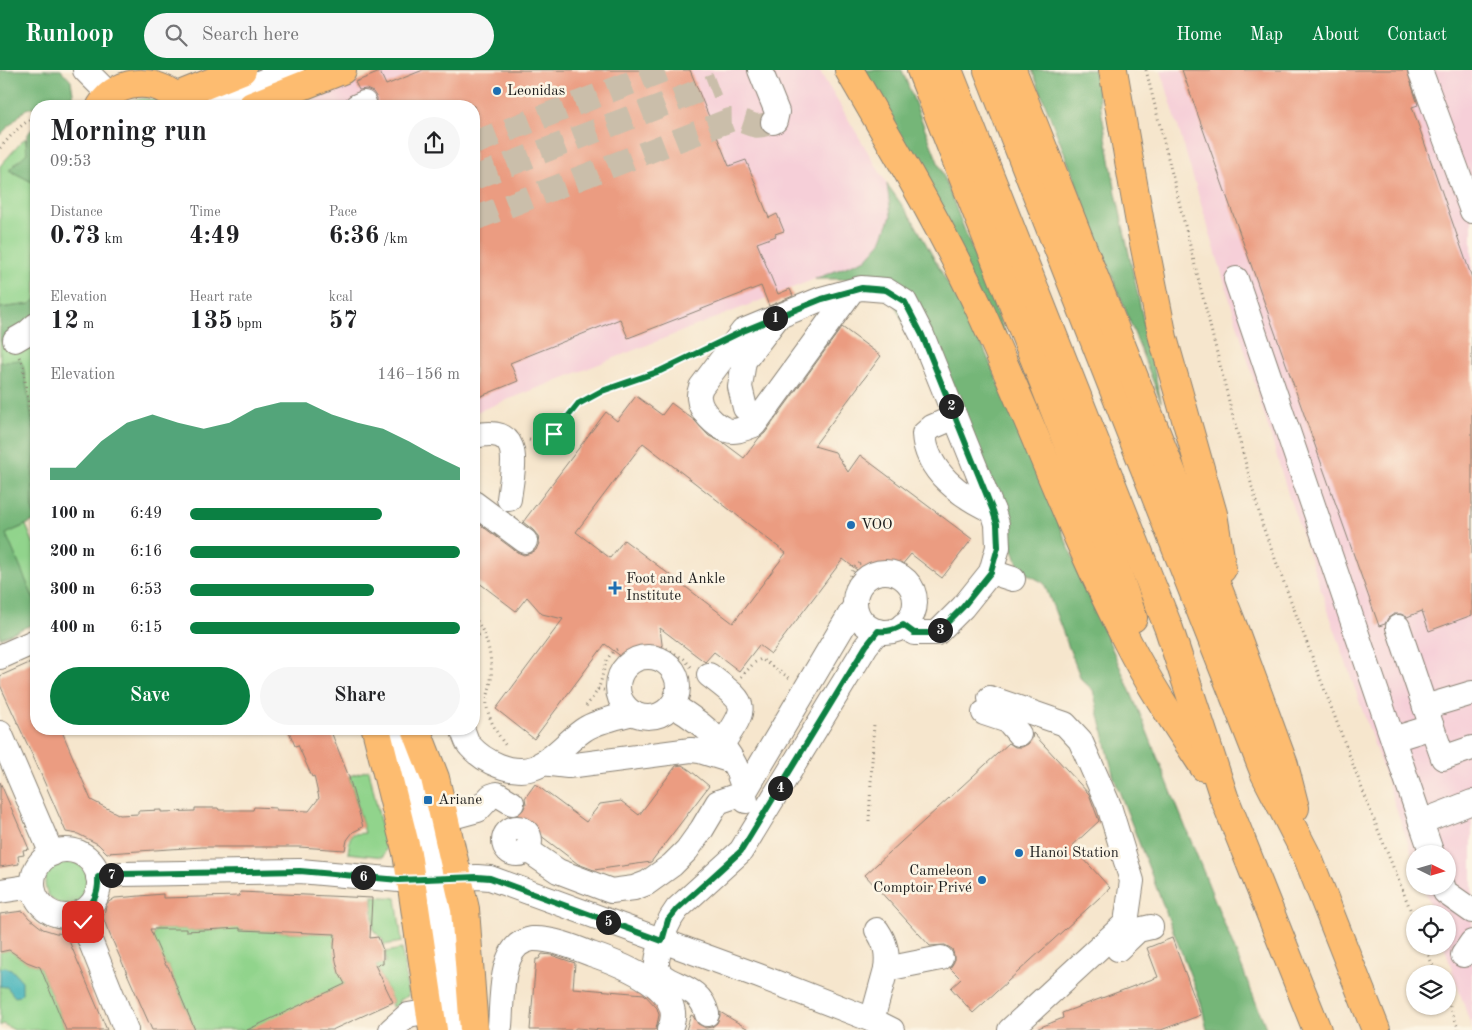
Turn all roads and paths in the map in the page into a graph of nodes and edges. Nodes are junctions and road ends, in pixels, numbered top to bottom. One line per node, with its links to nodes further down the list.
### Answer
1 (85, 70): 14 (street)
2 (292, 70): 18 (street)
3 (342, 70): 19 (main road)
4 (760, 70): 21 (street)
5 (849, 70): 55 (main road)
6 (922, 70): 55 (main road)
7 (948, 70): 72 (main road)
8 (988, 70): 82 (main road)
9 (1012, 70): 40 (main road)
10 (1113, 70): 40 (main road)
11 (1146, 70): 89 (path)
12 (1420, 70): 23 (street)
13 (234, 72): 17 (main road)
14 (104, 100)
15 (106, 100): 16 (main road)
16 (182, 100)
17 (191, 100)
18 (196, 100)
19 (267, 100)
20 (30, 119): 22 (path)
21 (773, 122)
22 (0, 148)
23 (1472, 211)
24 (1236, 279): 66 (street)
25 (851, 292): 26 (street); 26 (street); 31 (street)
26 (778, 317): 30 (street)
27 (30, 330): 28 (street)
28 (15, 344): 32 (path)
29 (710, 347): 34 (path)
30 (745, 408)
31 (955, 417): 37 (street); 37 (street)
32 (30, 423)
33 (480, 434): 35 (street)
34 (524, 437)
35 (509, 499)
36 (480, 507): 38 (street)
37 (993, 511): 41 (street)
38 (525, 541)
39 (855, 606): 41 (street); 44 (street); 71 (street)
40 (1232, 624): 82 (main road)
41 (903, 625): 44 (street)
42 (1398, 627): 58 (street)
43 (480, 628): 45 (path)
44 (878, 631): 78 (street)
45 (483, 633): 46 (path); 68 (path)
46 (480, 634)
47 (30, 644): 50 (street)
48 (662, 646): 51 (path)
49 (620, 648): 52 (path)
50 (0, 657)
51 (702, 673): 69 (street)
52 (609, 691): 54 (street); 56 (path); 57 (street)
53 (1472, 693): 58 (street)
54 (672, 705): 57 (street); 69 (street)
55 (1164, 707): 72 (main road)
56 (584, 708)
57 (633, 713): 70 (street)
58 (1429, 717): 66 (street); 67 (street)
59 (874, 723): 76 (path)
60 (0, 733): 81 (street)
61 (1019, 734): 107 (street)
62 (378, 735): 84 (main road)
63 (399, 735): 84 (street)
64 (418, 735): 75 (main road)
65 (465, 735): 70 (street)
66 (1393, 740): 77 (street)
67 (1472, 748)
68 (510, 750)
69 (727, 752): 70 (street); 71 (street)
70 (542, 763)
71 (744, 793): 78 (street); 86 (street)
72 (1224, 797): 109 (main road)
73 (1472, 802): 77 (street)
74 (512, 803): 75 (street)
75 (445, 819): 84 (main road)
76 (869, 821)
77 (1421, 822): 79 (street)
78 (752, 833): 95 (street)
79 (1429, 845)
80 (526, 849): 86 (street)
81 (52, 854): 83 (street); 85 (street)
82 (1308, 858): 110 (main road)
83 (98, 877): 84 (street); 91 (street)
84 (435, 879): 92 (street); 100 (main road); 102 (main road); 105 (street)
85 (33, 886): 87 (street); 91 (street)
86 (611, 891): 92 (street)
87 (0, 892)
88 (1449, 895): 90 (street)
89 (1408, 905)
90 (1472, 911)
91 (79, 913): 103 (street)
92 (601, 919): 95 (street)
93 (1151, 926): 108 (street)
94 (877, 930): 97 (street)
95 (662, 941): 98 (street); 101 (street)
96 (941, 958): 97 (street)
97 (886, 969): 101 (street)
98 (708, 1014)
99 (1453, 1015): 111 (path)
100 (432, 1020): 104 (street)
101 (880, 1026)
102 (487, 1028): 106 (street)
103 (126, 1030)
104 (391, 1030)
105 (455, 1030)
106 (669, 1030)
107 (1010, 1030)
108 (1034, 1030)
109 (1317, 1030)
110 (1376, 1030)
111 (1459, 1030)

